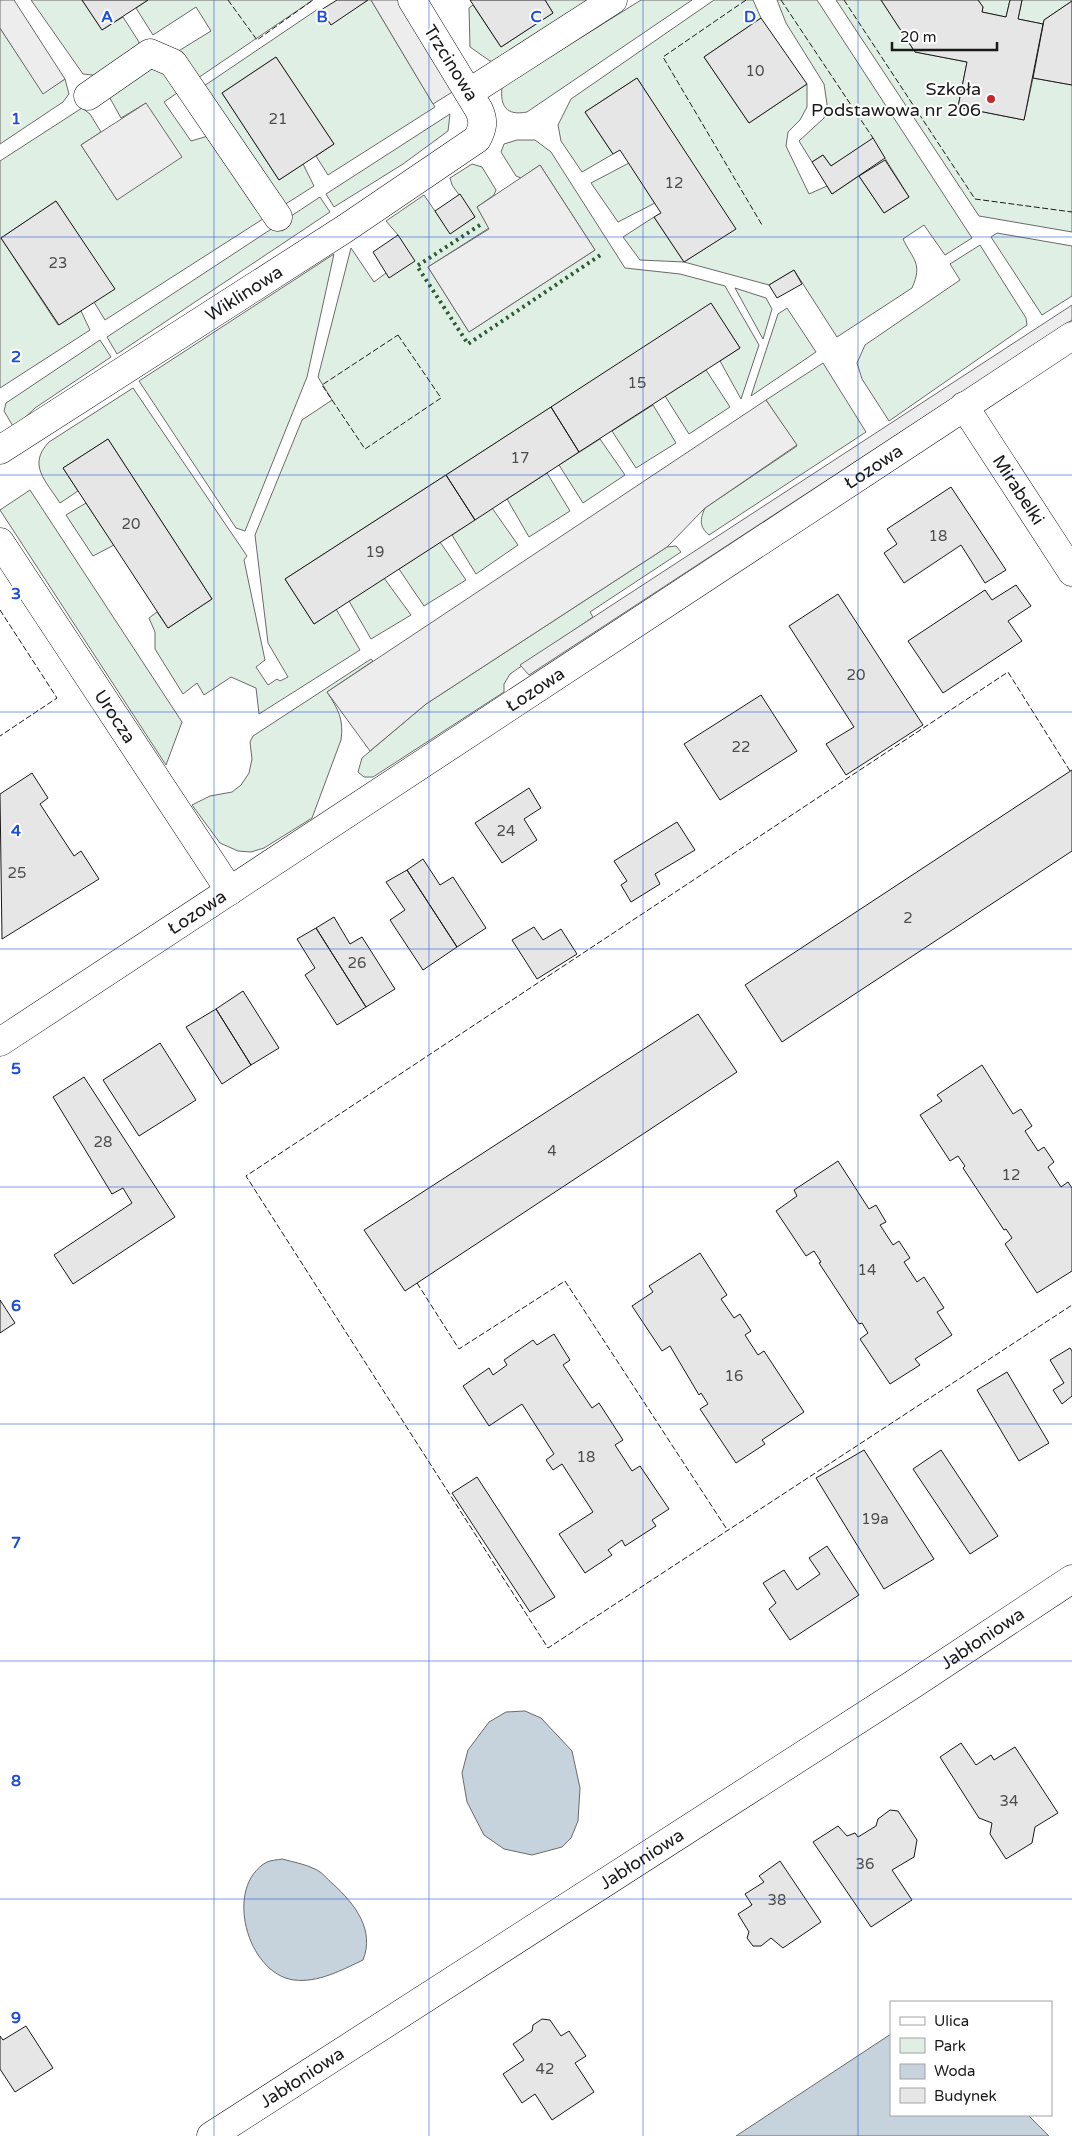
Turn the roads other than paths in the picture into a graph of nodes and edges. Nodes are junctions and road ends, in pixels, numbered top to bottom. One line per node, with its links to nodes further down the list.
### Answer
1 (412, 0): 3 (street, Trzcinowa)
2 (613, 0): 3 (street)
3 (470, 92): 5 (street, Trzcinowa)
4 (88, 96): 6 (street)
5 (482, 129): 9 (street, Wiklinowa)
6 (278, 217)
7 (1072, 336): 8 (street, Łozowa)
8 (964, 406): 11 (street, Mirabelki); 12 (street, Łozowa)
9 (0, 450)
10 (0, 542): 12 (street, Urocza)
11 (1072, 572)
12 (230, 891): 13 (street, Łozowa)
13 (0, 1042)
14 (1072, 1579): 15 (street, Jabłoniowa)
15 (211, 2136)

